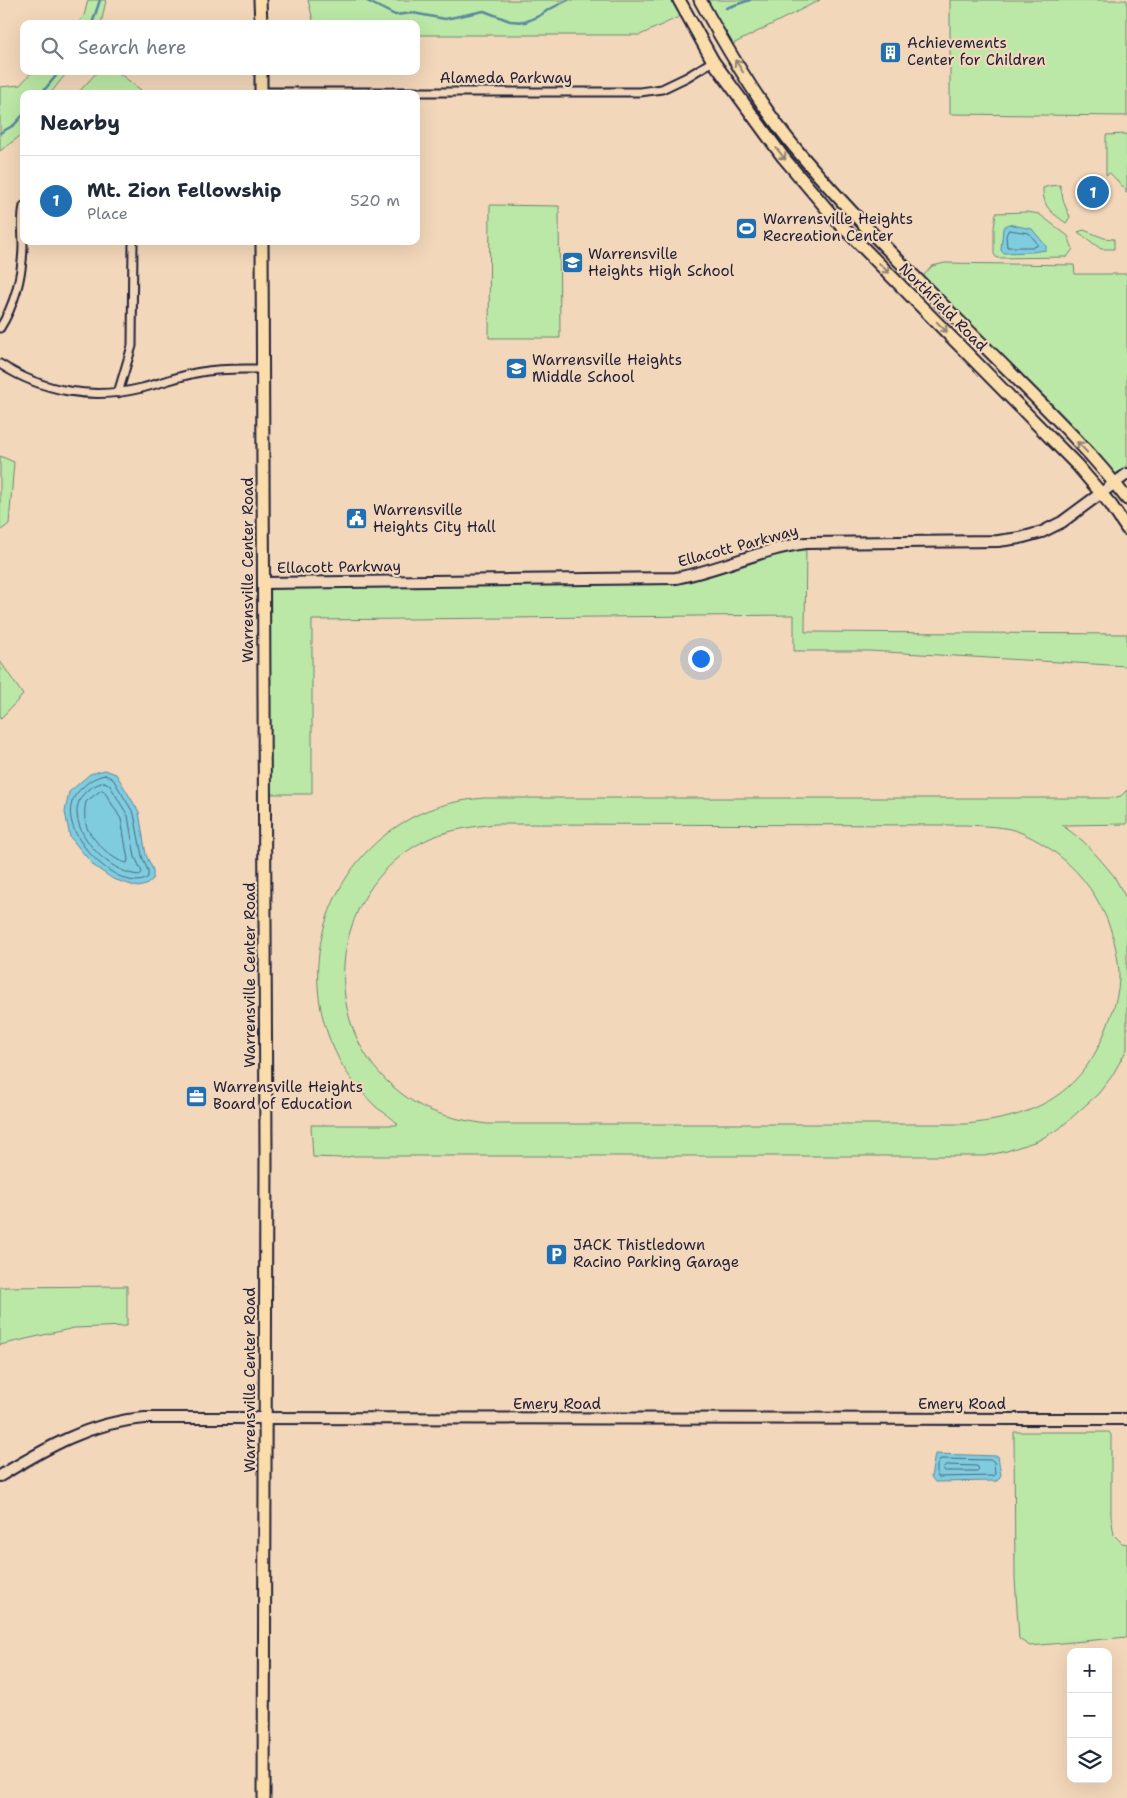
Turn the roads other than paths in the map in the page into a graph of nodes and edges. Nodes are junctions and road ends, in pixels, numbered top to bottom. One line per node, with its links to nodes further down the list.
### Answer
1 (260, 0): 4 (main road)
2 (679, 0): 5 (main road, Northfield Road)
3 (700, 0): 17 (main road, Northfield Road, one-way to 3)
4 (261, 20)
5 (713, 61): 8 (street, Alameda Parkway); 18 (main road, Northfield Road, one-way to 18)
6 (261, 75): 7 (main road)
7 (261, 90)
8 (420, 93)
9 (22, 245): 12 (street)
10 (133, 245): 15 (street)
11 (262, 245): 14 (main road, Warrensville Center Road)
12 (0, 328)
13 (0, 364): 15 (street)
14 (262, 369): 15 (street); 21 (main road, Warrensville Center Road)
15 (118, 393)
16 (1127, 474): 17 (street, Ellacott Parkway)
17 (1115, 483): 18 (street, Ellacott Parkway); 19 (main road, Northfield Road)
18 (1101, 493): 20 (main road, Northfield Road); 21 (street, Ellacott Parkway)
19 (1127, 499)
20 (1127, 529)
21 (263, 583): 22 (main road, Warrensville Center Road)
22 (265, 1418): 23 (street, Emery Road); 24 (street, Emery Road); 25 (main road, Warrensville Center Road)
23 (1127, 1419)
24 (0, 1476)
25 (264, 1798)

